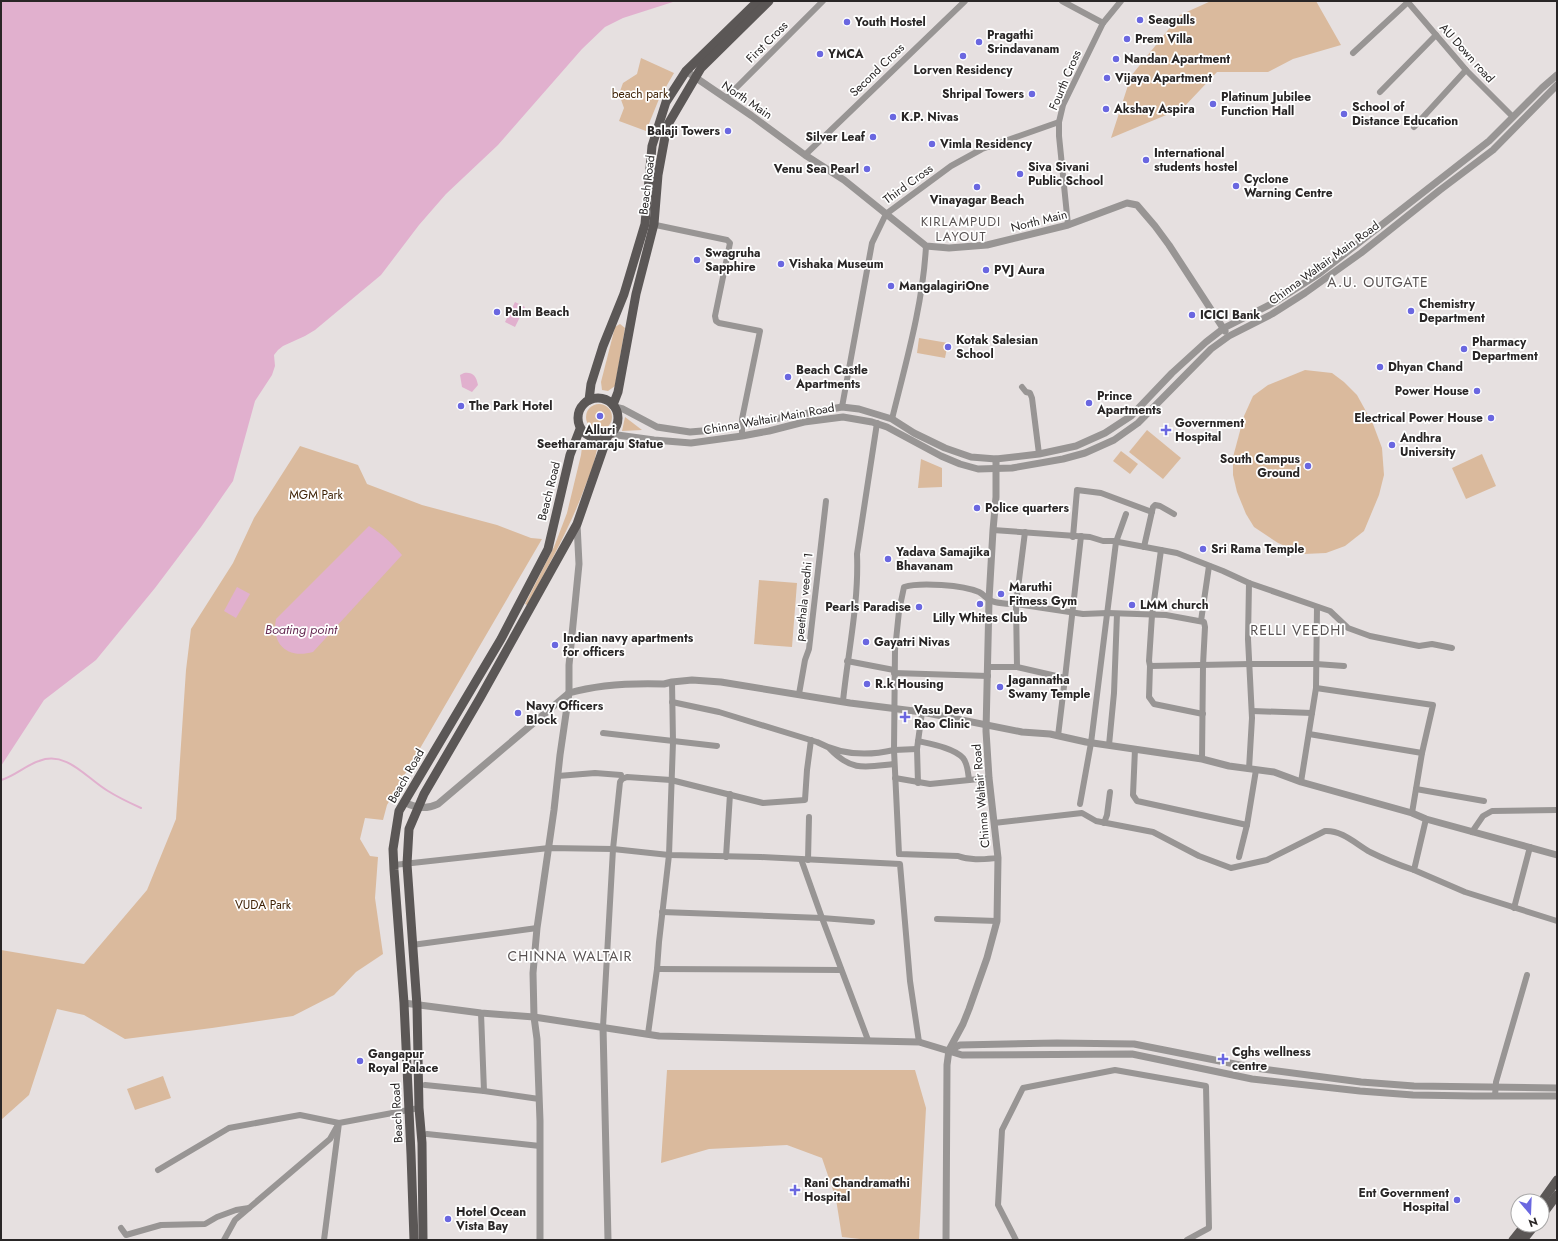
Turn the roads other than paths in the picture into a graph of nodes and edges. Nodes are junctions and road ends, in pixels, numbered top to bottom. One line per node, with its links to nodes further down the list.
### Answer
1 (758, 1): 12 (main road, Beach Road)
2 (769, 1): 14 (main road, Beach Road)
3 (823, 1): 17 (street, First Cross)
4 (965, 1): 21 (street, Second Cross)
5 (1062, 1): 8 (street)
6 (1121, 1): 8 (street, Fourth Cross)
7 (1408, 1): 9 (street, AU Down road); 10 (street)
8 (1103, 24): 19 (street, Fourth Cross)
9 (1436, 35): 11 (street, AU Down road); 16 (street)
10 (1353, 52)
11 (1466, 70): 18 (street, AU Down road); 20 (street)
12 (686, 71): 14 (street, North Main); 23 (main road, Beach Road)
13 (1557, 75): 18 (street, Chinna Waltair Main Road)
14 (694, 78): 17 (street, North Main); 23 (main road, Beach Road)
15 (1557, 85): 27 (street, Chinna Waltair Main Road)
16 (1380, 92)
17 (726, 98): 21 (street, North Main)
18 (1513, 117): 26 (street, Chinna Waltair Main Road)
19 (1059, 122): 22 (street, Third Cross); 24 (street, Fourth Cross)
20 (1414, 127)
21 (805, 155): 22 (street, North Main)
22 (886, 214): 25 (street, North Main); 31 (street, Third Cross)
23 (650, 224): 29 (main road, Beach Road); 30 (main road, Beach Road); 34 (street)
24 (1068, 226): 25 (street, North Main); 26 (street, North Main)
25 (926, 246): 32 (street)
26 (1224, 328): 27 (street, North Main); 38 (street, Chinna Waltair Main Road)
27 (1229, 336): 40 (street, Chinna Waltair Main Road)
28 (1022, 387): 38 (street)
29 (589, 400): 30 (main road); 35 (main road)
30 (614, 406): 34 (street, Chinna Waltair Main Road); 36 (main road)
31 (842, 407): 32 (street, Chinna Waltair Main Road); 34 (street, Chinna Waltair Main Road)
32 (892, 419): 39 (street, Chinna Waltair Main Road)
33 (877, 423): 37 (street, Chinna Waltair Main Road); 40 (street, Chinna Waltair Main Road); 64 (street)
34 (741, 424): 37 (street)
35 (580, 429): 36 (main road); 116 (main road, Beach Road)
36 (609, 434): 37 (street, Chinna Waltair Main Road); 45 (main road, Beach Road)
37 (742, 436)
38 (1039, 454): 39 (street, Chinna Waltair Main Road)
39 (996, 459): 40 (street, Chinna Waltair Road)
40 (996, 469): 46 (street, Chinna Waltair Road)
41 (826, 501): 78 (street, peethala veedhi 1)
42 (1152, 512): 44 (street); 49 (street); 51 (street)
43 (1126, 514): 50 (street)
44 (1174, 514)
45 (577, 524): 77 (street); 118 (main road, Beach Road)
46 (993, 530): 47 (street); 55 (street, Chinna Waltair Road)
47 (1025, 532): 49 (street); 56 (street)
48 (1081, 536): 49 (street); 50 (street); 58 (street)
49 (1074, 537)
50 (1116, 542): 51 (street); 59 (street)
51 (1144, 546): 52 (street)
52 (1161, 550): 53 (street); 61 (street)
53 (1210, 566): 54 (street); 62 (street)
54 (1249, 583): 57 (street); 65 (street)
55 (989, 600): 56 (street); 70 (street, Chinna Waltair Road); 72 (street)
56 (1016, 604): 58 (street); 71 (street)
57 (1317, 607): 63 (street); 66 (street)
58 (1072, 613): 59 (street); 74 (street)
59 (1108, 613): 60 (street); 93 (street)
60 (1117, 614): 61 (street); 94 (street)
61 (1152, 615): 62 (street); 68 (street)
62 (1201, 621): 67 (street)
63 (1452, 648)
64 (847, 661): 72 (street); 79 (street)
65 (1250, 664): 66 (street); 67 (street); 83 (street)
66 (1316, 664): 69 (street); 76 (street)
67 (1203, 665): 68 (street); 85 (street)
68 (1150, 666): 85 (street)
69 (1344, 666)
70 (987, 667): 71 (street); 73 (street, Chinna Waltair Road)
71 (1017, 667): 74 (street)
72 (894, 671): 73 (street); 81 (street)
73 (988, 676): 86 (street, Chinna Waltair Road)
74 (1065, 678): 89 (street)
75 (672, 682): 77 (street); 78 (street); 80 (street)
76 (1316, 688): 84 (street); 100 (street)
77 (569, 693): 105 (street); 118 (street)
78 (799, 694): 79 (street)
79 (843, 701): 81 (street)
80 (672, 702): 90 (street); 92 (street)
81 (895, 708): 82 (street); 99 (street)
82 (922, 712): 86 (street); 91 (street)
83 (1252, 712): 84 (street); 103 (street)
84 (1312, 713): 88 (street)
85 (1203, 714): 101 (street)
86 (987, 724): 89 (street); 107 (street, Chinna Waltair Road)
87 (603, 733): 92 (street)
88 (1309, 734): 100 (street); 110 (street)
89 (1058, 736): 93 (street)
90 (811, 740): 96 (street); 114 (street)
91 (918, 741): 97 (street); 109 (street)
92 (673, 742): 95 (street); 108 (street)
93 (1091, 742): 94 (street); 117 (street)
94 (1109, 745): 98 (street)
95 (717, 746)
96 (830, 749): 99 (street); 102 (street)
97 (917, 749): 99 (street); 111 (street)
98 (1136, 749): 101 (street); 125 (street)
99 (894, 750): 102 (street)
100 (1422, 753): 112 (street)
101 (1202, 759): 103 (street)
102 (894, 764): 106 (street)
103 (1252, 769): 110 (street); 125 (street)
104 (621, 775): 105 (street)
105 (558, 776): 128 (street)
106 (895, 778): 111 (street); 130 (street)
107 (989, 778): 109 (street); 124 (street, Chinna Waltair Road)
108 (671, 780): 114 (street); 129 (street); 131 (street)
109 (969, 780): 111 (street)
110 (1301, 782): 120 (street)
111 (918, 783)
112 (1416, 789): 115 (street); 120 (street)
113 (1110, 792): 123 (street)
114 (730, 794): 133 (street)
115 (1484, 801)
116 (404, 802): 118 (street); 139 (main road, Beach Road)
117 (1080, 804)
118 (417, 808): 137 (main road, Beach Road)
119 (1557, 810): 126 (street)
120 (1412, 813): 122 (street)
121 (809, 817): 136 (street)
122 (1426, 819): 126 (street); 140 (street)
123 (1104, 822): 124 (street); 140 (street)
124 (994, 823): 135 (street, Chinna Waltair Road)
125 (1247, 825): 134 (street)
126 (1472, 832): 127 (street)
127 (1530, 847): 132 (street); 141 (street)
128 (549, 848): 129 (street); 137 (street); 148 (street)
129 (612, 849): 131 (street); 157 (street)
130 (899, 854): 135 (street); 138 (street)
131 (669, 855): 133 (street); 142 (street)
132 (1557, 855)
133 (726, 857): 136 (street)
134 (1239, 857)
135 (998, 858): 145 (street, Chinna Waltair Road)
136 (805, 859): 138 (street); 143 (street)
137 (407, 864): 139 (street); 149 (main road, Beach Road)
138 (900, 864): 160 (street)
139 (394, 865): 153 (main road, Beach Road)
140 (1414, 870): 141 (street)
141 (1514, 908): 146 (street)
142 (662, 912): 143 (street); 150 (street)
143 (822, 918): 147 (street); 151 (street)
144 (937, 919): 145 (street)
145 (997, 921): 161 (street, Chinna Waltair Road)
146 (1557, 921)
147 (872, 922)
148 (536, 928): 149 (street); 156 (street)
149 (412, 944): 154 (main road, Beach Road)
150 (657, 969): 151 (street); 158 (street)
151 (841, 970): 159 (street)
152 (1527, 975): 163 (street)
153 (404, 1003): 154 (street); 170 (main road, Beach Road)
154 (417, 1006): 155 (street); 169 (main road, Beach Road)
155 (481, 1013): 156 (street); 165 (street)
156 (534, 1017): 157 (street); 168 (street)
157 (603, 1028): 158 (street); 188 (street)
158 (648, 1034): 159 (street)
159 (868, 1040): 160 (street)
160 (919, 1042): 161 (street)
161 (949, 1050): 163 (street); 166 (street); 189 (street)
162 (425, 1085): 165 (street)
163 (1495, 1088): 164 (street); 166 (street)
164 (1557, 1088)
165 (484, 1091): 168 (street)
166 (1495, 1096): 167 (street)
167 (1557, 1096)
168 (539, 1099): 173 (street)
169 (419, 1108): 170 (street); 186 (main road, Beach Road)
170 (408, 1110): 171 (street); 185 (main road, Beach Road)
171 (339, 1123): 174 (street); 179 (street); 184 (street)
172 (427, 1134): 173 (street)
173 (540, 1146): 187 (street)
174 (158, 1170)
175 (1557, 1180): 176 (main road)
176 (1548, 1193)
177 (1557, 1195): 178 (main road)
178 (1550, 1204)
179 (250, 1208): 181 (street); 183 (street)
180 (121, 1228): 181 (street)
181 (135, 1232): 182 (street)
182 (133, 1240)
183 (224, 1240)
184 (324, 1240)
185 (414, 1240)
186 (423, 1240)
187 (540, 1240)
188 (608, 1240)
189 (946, 1240)
190 (1016, 1240): 191 (street)
191 (1187, 1240)

